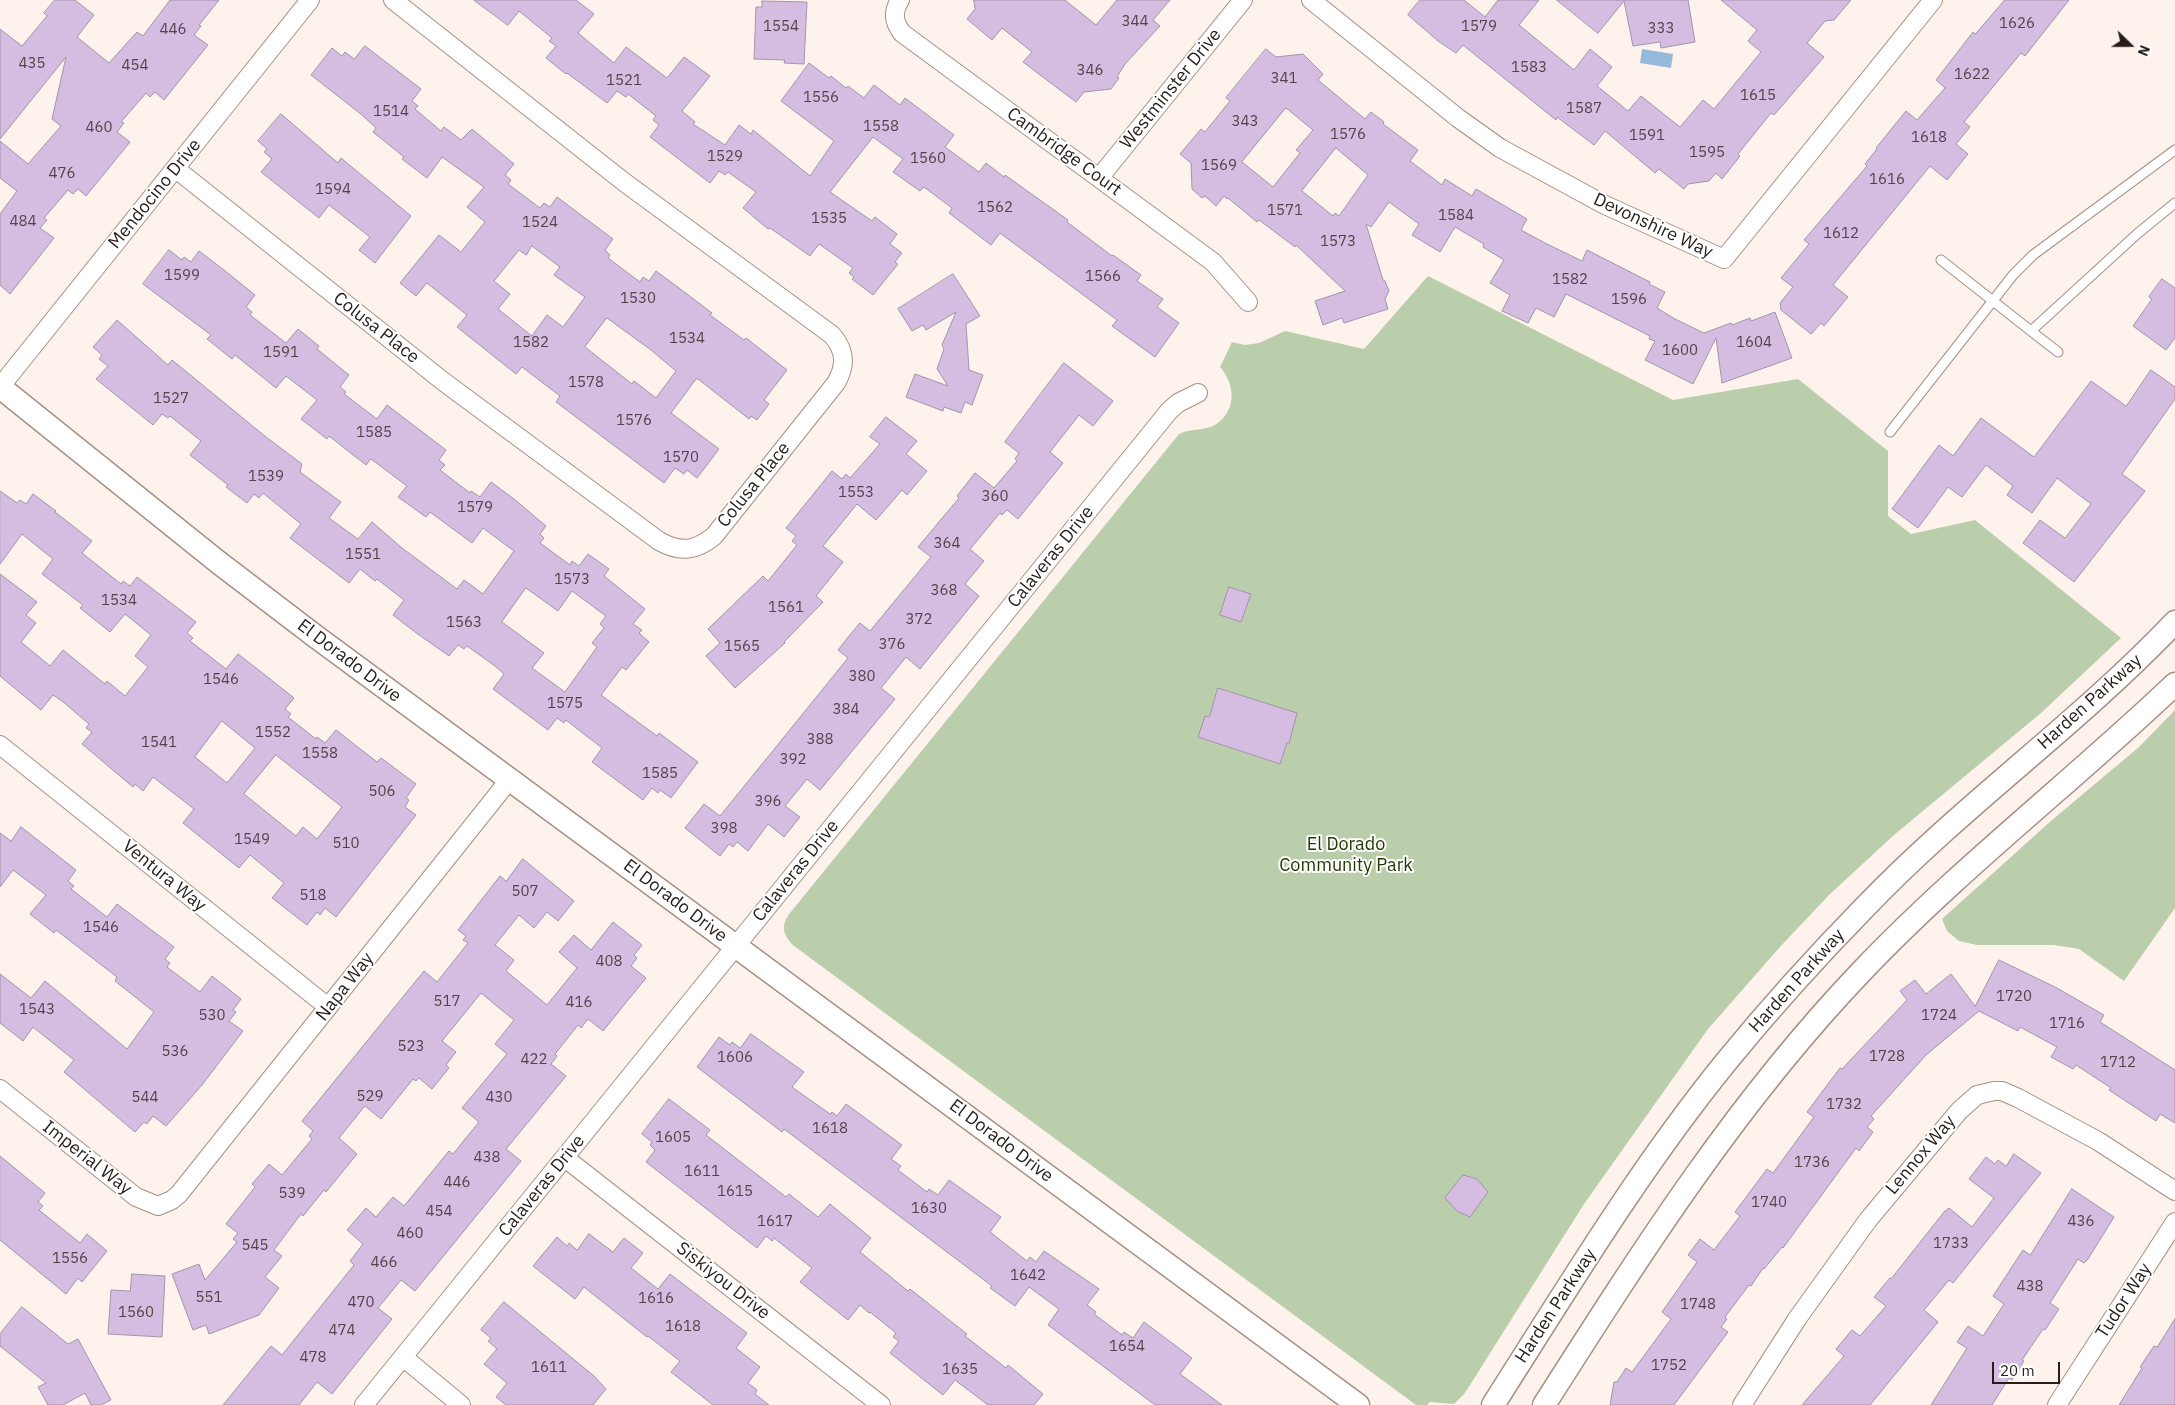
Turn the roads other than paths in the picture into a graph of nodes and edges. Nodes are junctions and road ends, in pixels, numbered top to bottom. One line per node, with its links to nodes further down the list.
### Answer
1 (310, 0): 8 (street, Mendocino Drive)
2 (394, 0): 8 (street, Colusa Place)
3 (900, 0): 9 (street, Cambridge Court)
4 (1243, 0): 9 (street, Westminster Drive)
5 (1312, 0): 6 (street, Devonshire Way)
6 (1933, 0)
7 (2174, 153): 12 (lane)
8 (176, 169): 16 (street, Mendocino Drive)
9 (1099, 178): 13 (street, Cambridge Court)
10 (2175, 203): 14 (lane)
11 (1941, 260): 12 (lane)
12 (1993, 301): 14 (lane); 18 (lane)
13 (1248, 302)
14 (2032, 331): 15 (lane)
15 (2058, 352)
16 (0, 387): 22 (street, El Dorado Drive)
17 (1198, 393): 23 (street, Calaveras Drive)
18 (1890, 432)
19 (2175, 622): 35 (street, Harden Parkway)
20 (2175, 684): 36 (street)
21 (0, 745): 24 (street, Ventura Way)
22 (510, 779): 23 (street, El Dorado Drive); 24 (street, Napa Way)
23 (735, 946): 26 (street, Calaveras Drive); 34 (street, El Dorado Drive)
24 (328, 1007): 28 (street, Napa Way)
25 (0, 1089): 28 (street, Imperial Way)
26 (565, 1158): 30 (street, Calaveras Drive); 33 (street, Siskiyou Drive)
27 (2175, 1191): 37 (street, Lennox Way)
28 (179, 1194)
29 (2175, 1222): 38 (street, Tudor Way)
30 (403, 1357): 31 (street, Calaveras Drive); 32 (street)
31 (364, 1405)
32 (461, 1405)
33 (880, 1405)
34 (1358, 1405)
35 (1493, 1405)
36 (1544, 1405)
37 (1742, 1405)
38 (2057, 1405)

